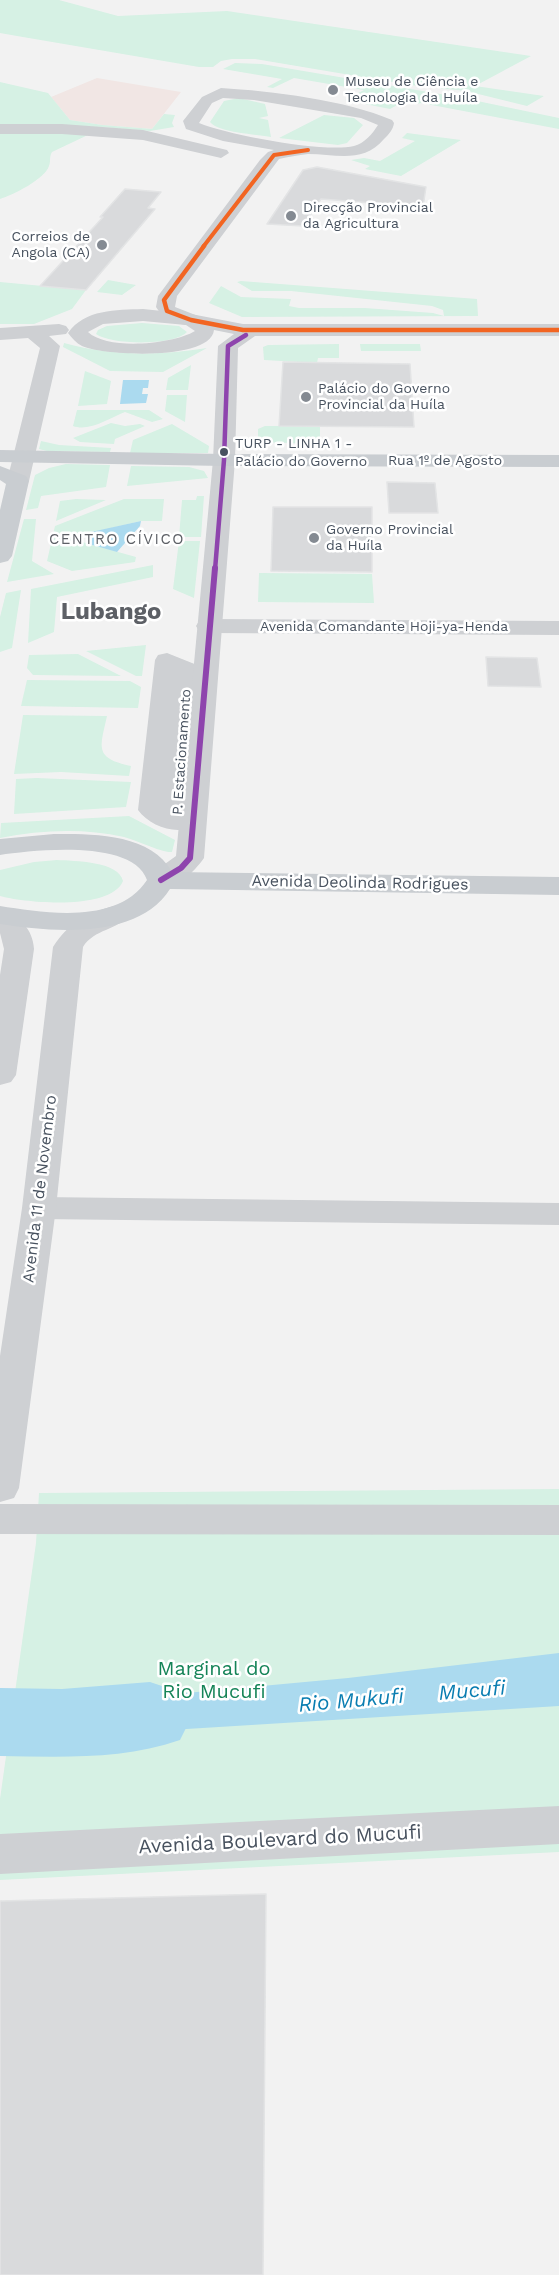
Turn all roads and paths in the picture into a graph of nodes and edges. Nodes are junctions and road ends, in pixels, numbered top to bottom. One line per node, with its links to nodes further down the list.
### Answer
1 (0, 129): 4 (street)
2 (222, 136): 3 (street); 4 (street); 5 (street)
3 (245, 140): 5 (street); 8 (street)
4 (198, 148): 6 (street)
5 (308, 153): 7 (street); 9 (street)
6 (235, 157)
7 (338, 167)
8 (107, 318): 9 (street); 10 (street)
9 (191, 320): 11 (street); 15 (street)
10 (87, 324): 13 (street); 16 (street)
11 (317, 330): 12 (street); 14 (street)
12 (559, 330)
13 (17, 335): 16 (street); 19 (street)
14 (246, 335): 15 (street); 17 (street)
15 (200, 338): 16 (street); 17 (street)
16 (95, 345)
17 (228, 346): 20 (street)
18 (0, 456): 19 (main road, Rua 1º de Agosto)
19 (24, 456): 20 (main road, Rua 1º de Agosto); 22 (street)
20 (224, 460): 21 (main road, Rua 1º de Agosto); 24 (street)
21 (559, 461)
22 (9, 477): 23 (main road)
23 (0, 556)
24 (209, 617): 25 (street, Avenida Comandante Hoji-ya-Henda); 28 (street)
25 (559, 628)
26 (167, 660): 26 (street, P. Estacionamento)
27 (0, 847): 28 (main road)
28 (161, 880): 29 (main road, Avenida Deolinda Rodrigues); 30 (main road)
29 (559, 886)
30 (114, 915): 31 (main road); 33 (street, Avenida 11 de Novembro)
31 (0, 917): 32 (street)
32 (0, 1075)
33 (39, 1208): 34 (street); 35 (street, Avenida 11 de Novembro)
34 (559, 1214)
35 (0, 1488)
36 (0, 1519): 37 (street)
37 (559, 1520)
38 (559, 1826): 39 (street, Avenida Boulevard do Mucufi)
39 (0, 1854)

